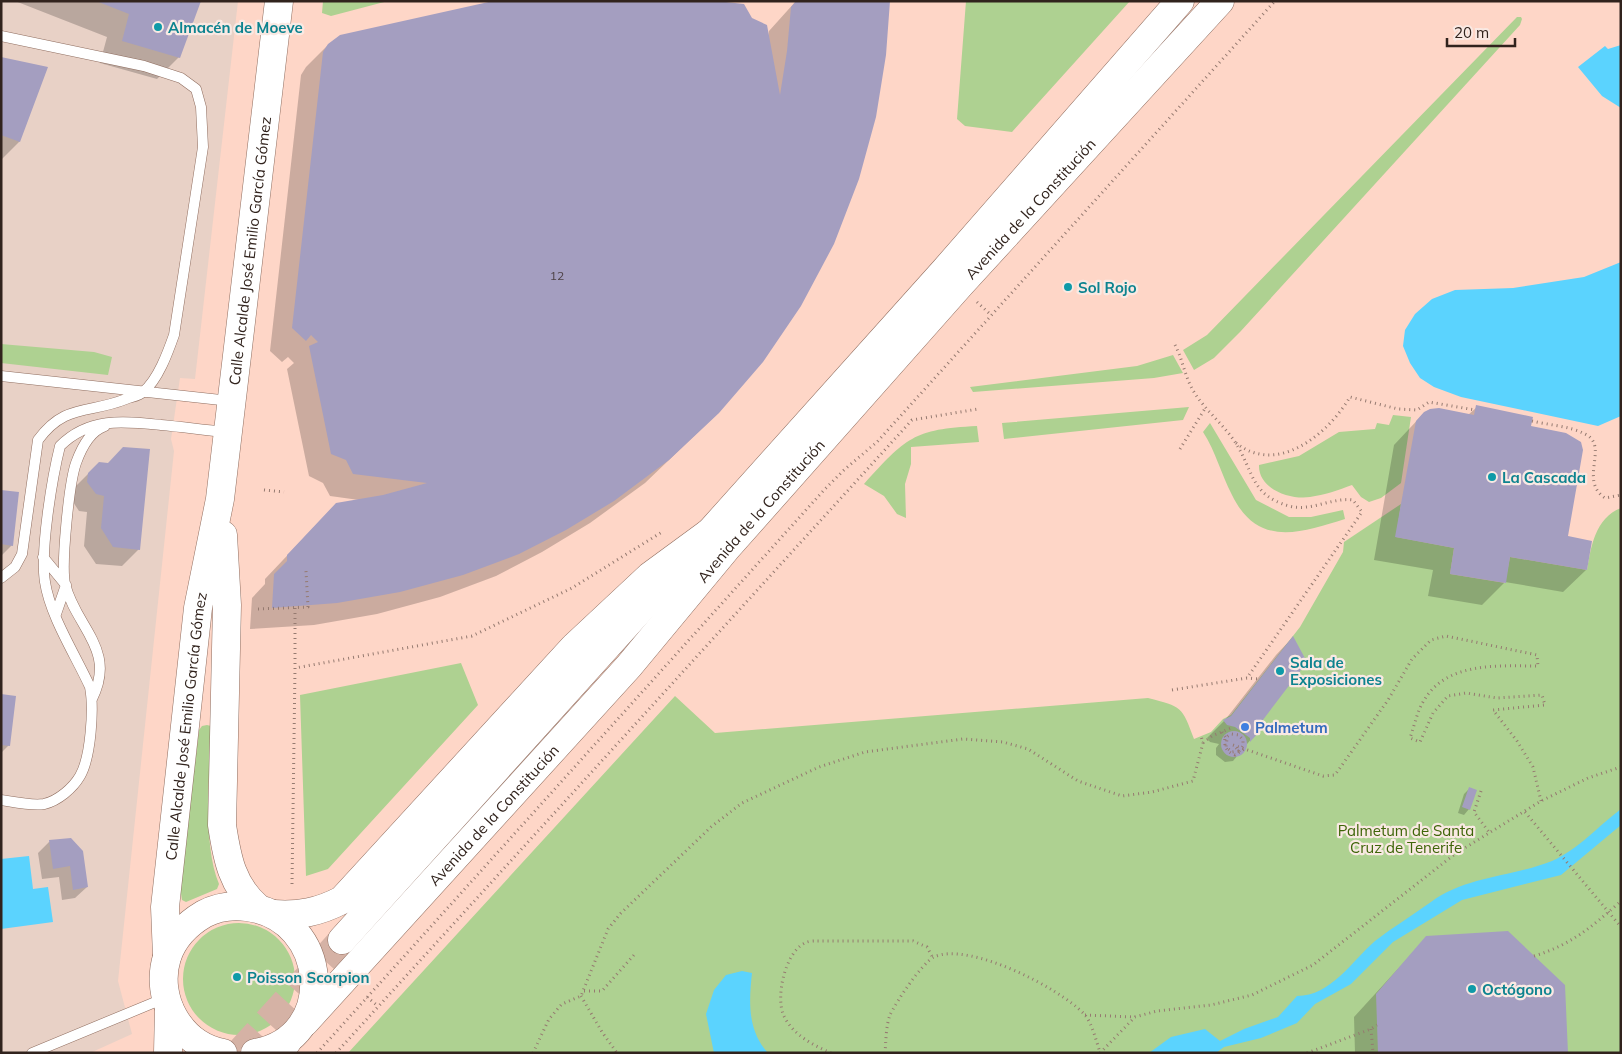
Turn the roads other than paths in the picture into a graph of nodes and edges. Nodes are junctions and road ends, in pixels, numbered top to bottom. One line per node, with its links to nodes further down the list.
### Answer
1 (279, 1): 7 (main road, Calle Alcalde José Emilio García Gómez)
2 (1180, 1): 11 (main road, Avenida de la Constitución)
3 (1220, 1): 22 (main road, Avenida de la Constitución)
4 (1, 36): 6 (lane)
5 (1, 376): 6 (lane)
6 (143, 392): 7 (lane); 13 (lane)
7 (232, 401): 9 (main road, Calle Alcalde José Emilio García Gómez)
8 (121, 420): 9 (lane); 12 (lane); 14 (lane)
9 (228, 432): 10 (main road, Calle Alcalde José Emilio García Gómez)
10 (220, 499): 18 (main road, Calle Alcalde José Emilio García Gómez); 20 (main road, Calle Alcalde José Emilio García Gómez)
11 (710, 532): 18 (main road); 19 (main road, Avenida de la Constitución)
12 (43, 557): 14 (lane); 15 (lane)
13 (1, 578)
14 (66, 585): 15 (lane); 16 (lane)
15 (56, 614): 16 (lane)
16 (92, 700): 17 (lane)
17 (1, 800)
18 (266, 911): 20 (main road); 22 (main road, Calle Alcalde José Emilio García Gómez)
19 (342, 940)
20 (167, 956): 21 (main road, Calle Alcalde José Emilio García Gómez)
21 (167, 1003): 23 (lane); 24 (main road, Calle Alcalde José Emilio García Gómez); 25 (main road)
22 (289, 1039): 26 (main road)
23 (32, 1053)
24 (168, 1053)
25 (223, 1053)
26 (254, 1053)

